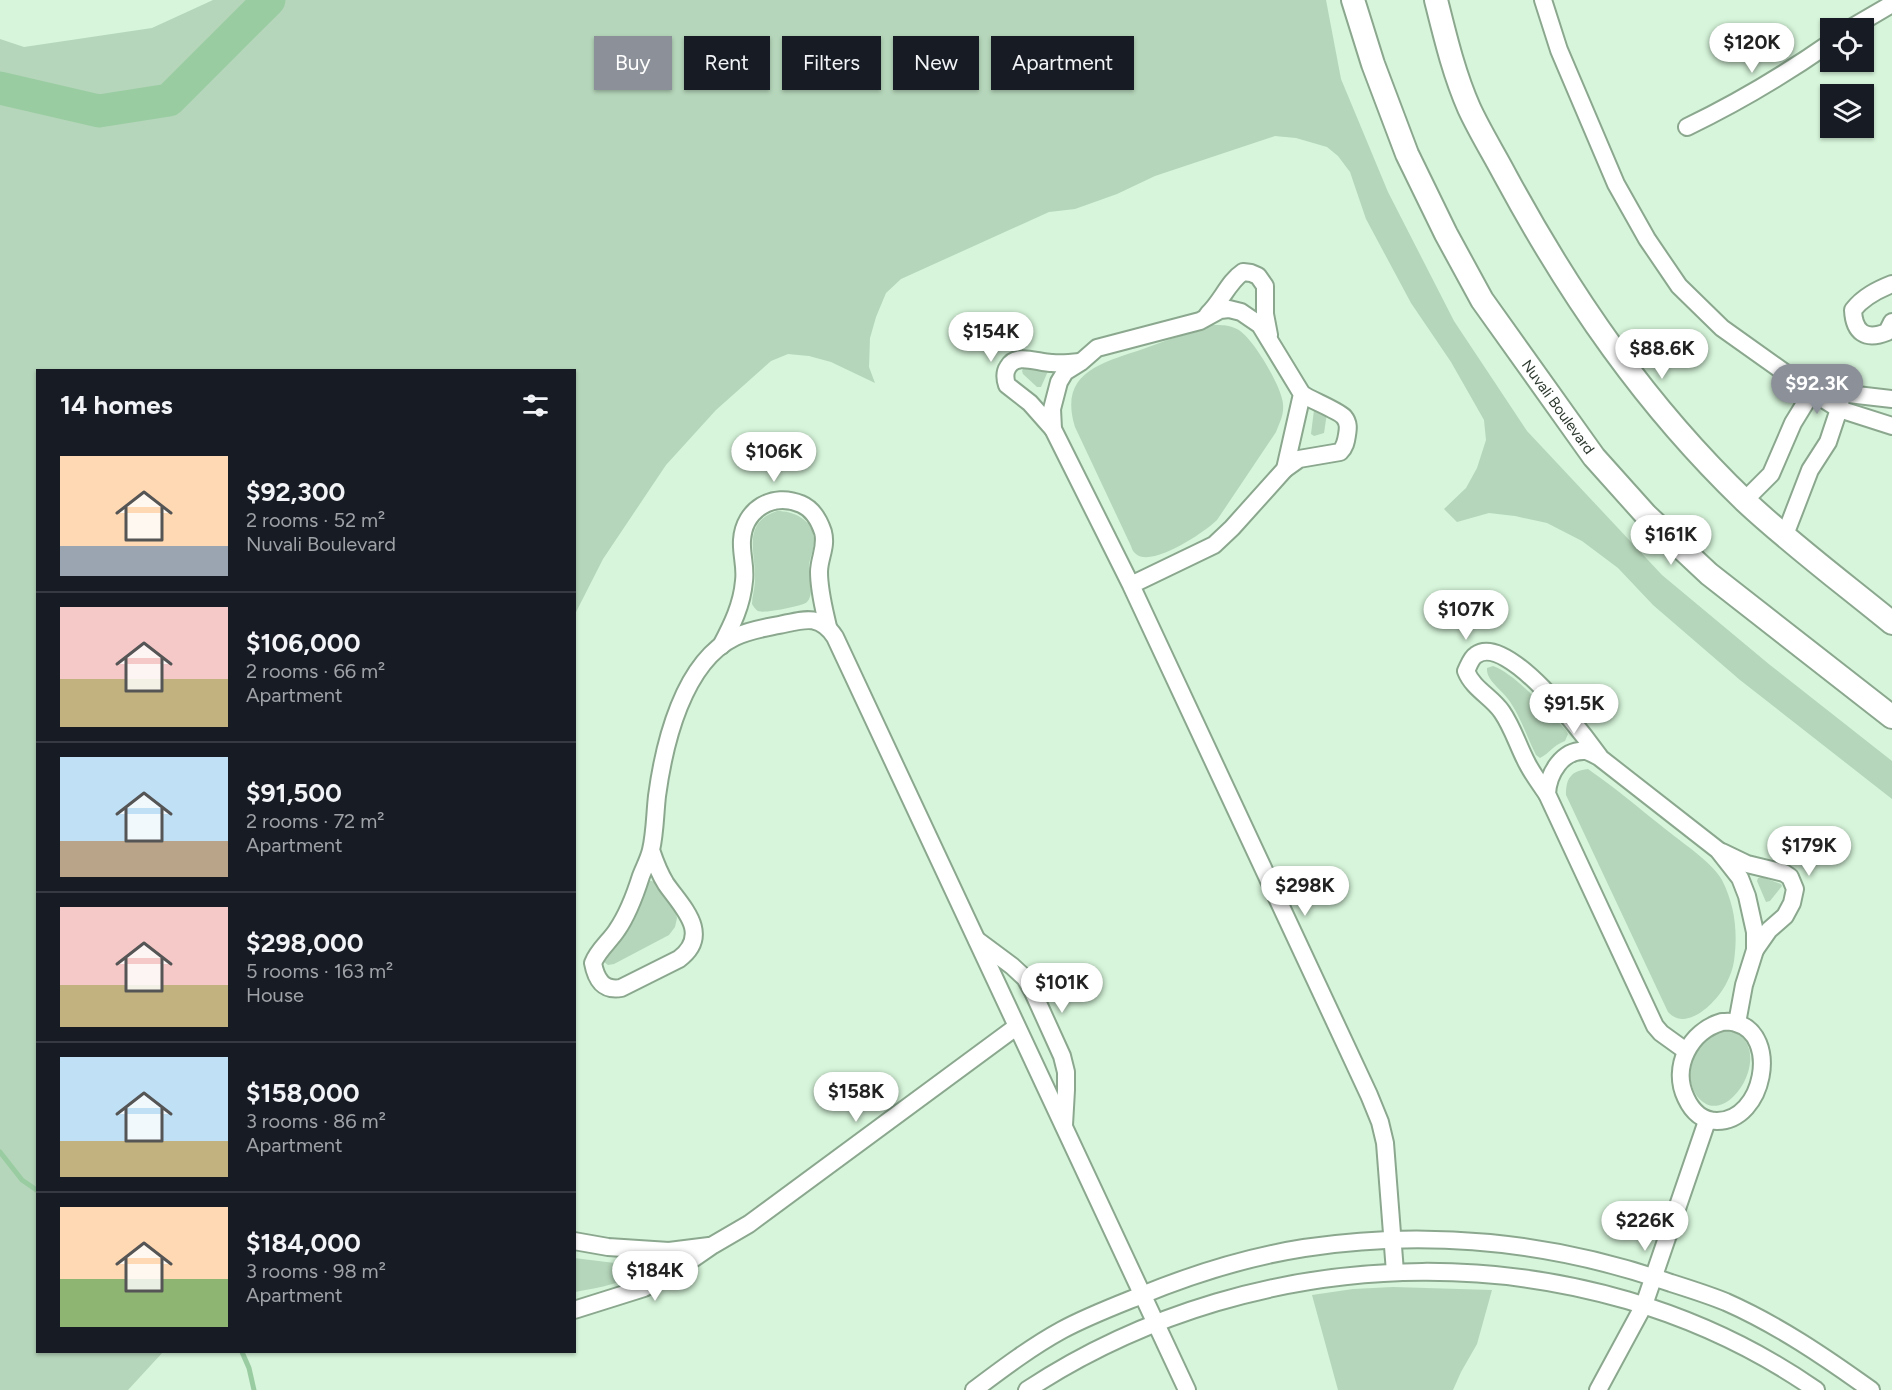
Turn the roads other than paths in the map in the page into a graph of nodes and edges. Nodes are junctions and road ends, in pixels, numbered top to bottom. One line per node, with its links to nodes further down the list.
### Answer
1 (1353, 0): 26 (main road, Nuvali Boulevard)
2 (1436, 0): 20 (main road)
3 (1543, 0): 13 (street)
4 (1892, 4): 5 (street)
5 (1868, 18)
6 (1820, 50): 7 (street)
7 (1687, 127)
8 (1892, 284): 10 (street)
9 (1200, 321): 11 (street); 11 (street); 12 (street)
10 (1892, 322)
11 (1273, 344): 14 (street)
12 (1081, 362): 18 (street); 18 (street)
13 (1812, 392): 16 (street); 20 (street)
14 (1302, 394): 19 (street); 19 (street)
15 (1892, 399): 16 (street)
16 (1840, 401): 17 (street); 21 (street)
17 (1892, 426)
18 (1053, 429): 22 (street)
19 (1285, 469): 22 (street)
20 (1745, 500): 21 (main road)
21 (1785, 535): 23 (main road)
22 (1131, 585): 38 (street)
23 (1892, 623)
24 (828, 627): 25 (street); 25 (street); 31 (street)
25 (721, 646): 29 (street)
26 (1892, 717)
27 (1599, 757): 28 (street); 28 (street); 30 (street)
28 (1547, 794): 35 (street)
29 (651, 850): 29 (street)
30 (1718, 850): 32 (street); 32 (street)
31 (975, 939): 34 (street); 37 (street)
32 (1755, 950): 33 (street)
33 (1737, 1023): 35 (street); 36 (street)
34 (1016, 1027): 37 (street); 40 (street)
35 (1686, 1051): 36 (street)
36 (1707, 1121): 42 (street)
37 (1064, 1129): 43 (street)
38 (1394, 1239): 41 (street); 42 (street); 43 (street)
39 (576, 1241): 40 (street)
40 (713, 1245): 45 (street)
41 (1395, 1272): 44 (street); 46 (street)
42 (1655, 1277): 44 (street); 52 (street)
43 (1142, 1295): 46 (street); 47 (street)
44 (1644, 1305): 50 (street); 51 (street)
45 (576, 1309)
46 (1155, 1324): 48 (street); 49 (street)
47 (974, 1390)
48 (1028, 1390)
49 (1187, 1390)
50 (1598, 1390)
51 (1816, 1390)
52 (1871, 1390)

